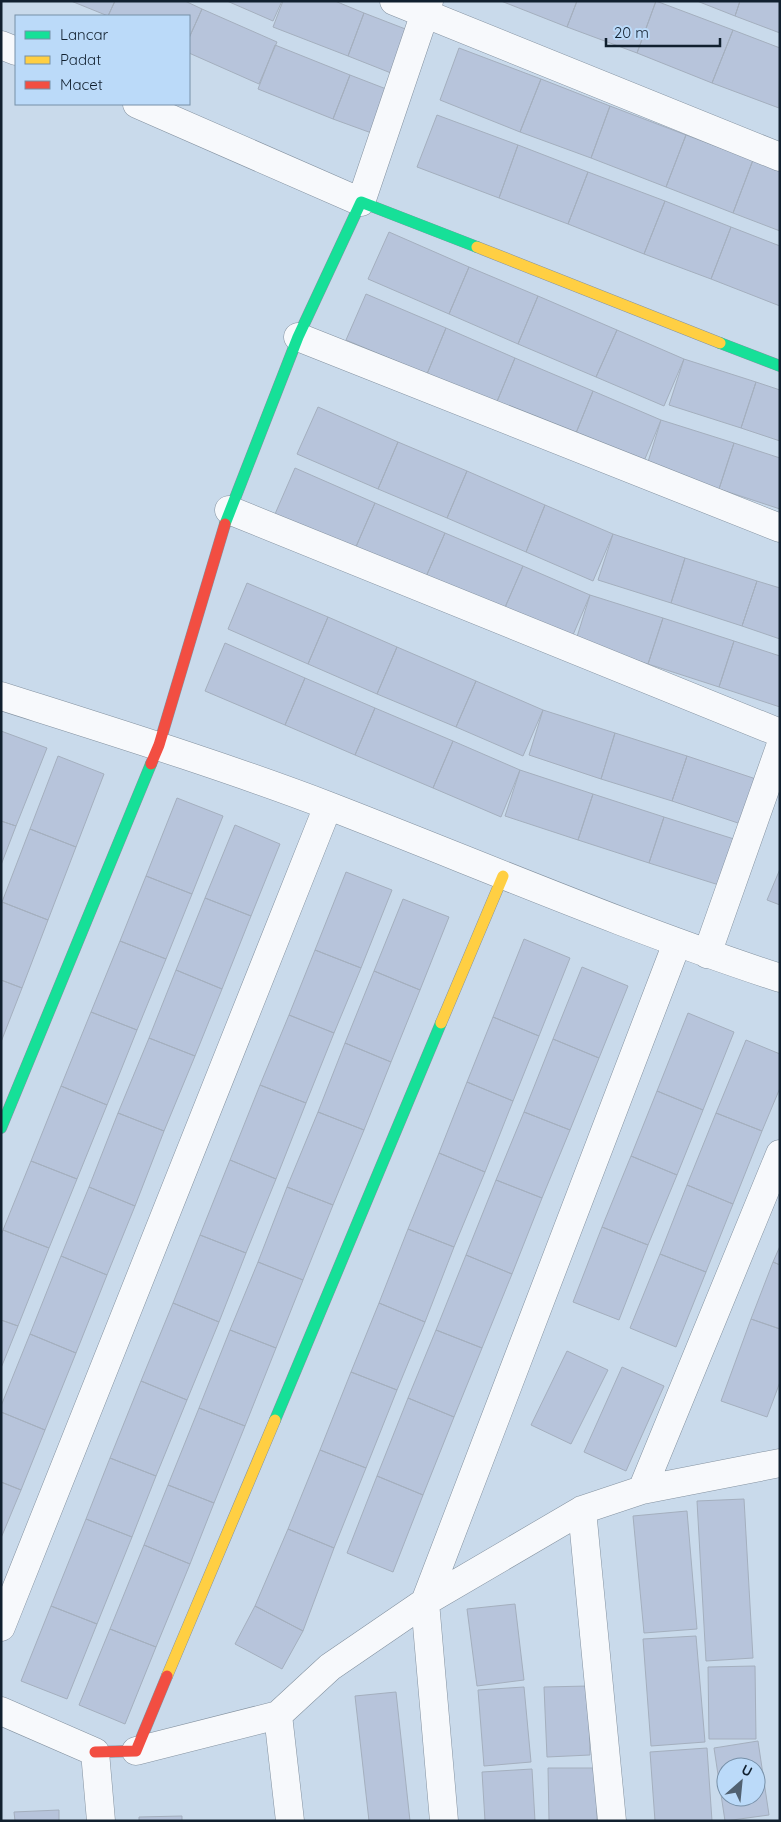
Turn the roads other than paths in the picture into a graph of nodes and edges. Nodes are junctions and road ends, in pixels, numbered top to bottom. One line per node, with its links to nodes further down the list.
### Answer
1 (394, 1): 2 (street)
2 (426, 7): 6 (street); 7 (street)
3 (1, 44): 4 (street)
4 (15, 51)
5 (138, 105): 7 (street)
6 (780, 157)
7 (361, 202): 8 (street); 9 (street)
8 (298, 337): 10 (street); 11 (street)
9 (780, 366)
10 (229, 510): 13 (street); 14 (street)
11 (780, 528)
12 (1, 696): 14 (street)
13 (780, 733)
14 (159, 745): 16 (street); 21 (street)
15 (780, 747): 19 (street)
16 (328, 806): 17 (street); 27 (street)
17 (503, 876): 18 (street); 30 (street)
18 (677, 943): 19 (street); 26 (street)
19 (706, 954): 20 (street)
20 (780, 978)
21 (1, 1128)
22 (780, 1154): 24 (street)
23 (780, 1463): 24 (street)
24 (642, 1490): 25 (street)
25 (582, 1510): 26 (street); 35 (street)
26 (425, 1602): 29 (street); 34 (street)
27 (1, 1627)
28 (1, 1711): 31 (street)
29 (278, 1715): 30 (street); 33 (street)
30 (136, 1751): 31 (street)
31 (96, 1752): 32 (street)
32 (101, 1821)
33 (290, 1821)
34 (444, 1821)
35 (612, 1821)

